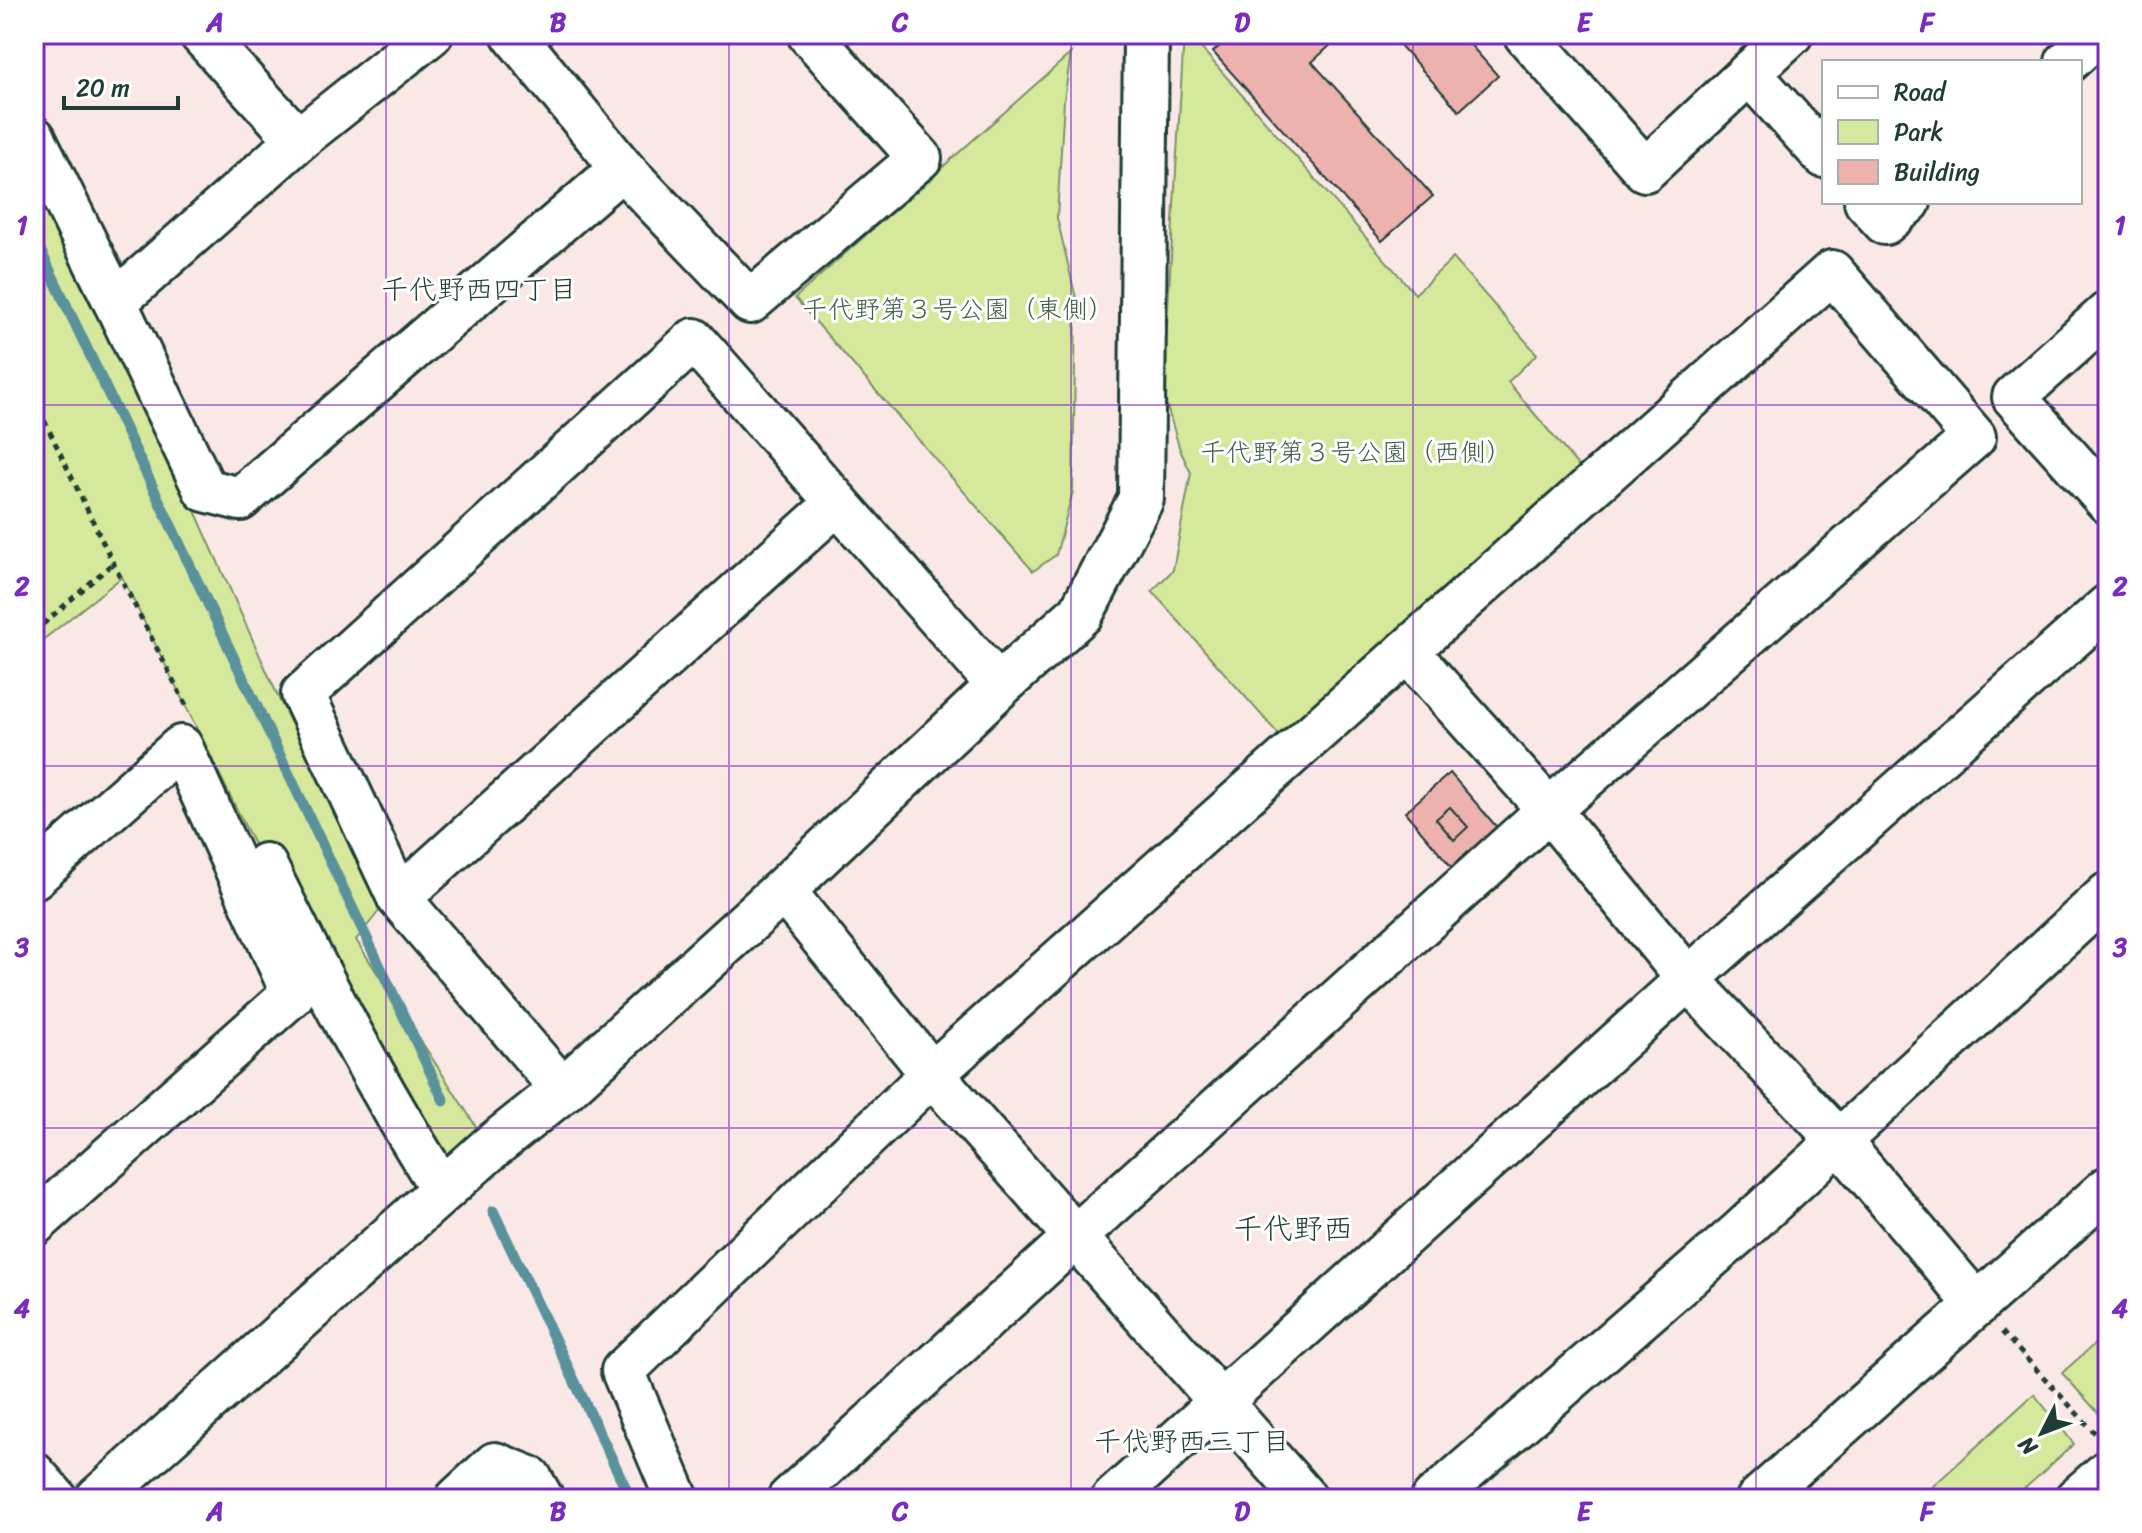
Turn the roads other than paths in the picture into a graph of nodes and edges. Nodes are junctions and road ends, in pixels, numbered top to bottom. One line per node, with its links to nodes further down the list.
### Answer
1 (201, 34): 12 (street)
2 (431, 34): 12 (street)
3 (513, 34): 14 (street)
4 (809, 34): 14 (street)
5 (1144, 34): 23 (street)
6 (1525, 34): 10 (street)
7 (1791, 34): 10 (street)
8 (2098, 34): 9 (street)
9 (2069, 60)
10 (1749, 73): 13 (street)
11 (34, 138): 17 (street)
12 (298, 140): 17 (street)
13 (1822, 154)
14 (622, 168): 17 (street)
15 (1868, 204): 16 (street)
16 (1907, 204)
17 (115, 302)
18 (2108, 313): 19 (street)
19 (2108, 502)
20 (836, 504): 23 (street); 29 (street); 29 (street)
21 (2108, 606): 30 (street)
22 (1407, 651): 25 (street); 25 (street); 31 (street)
23 (999, 686): 27 (street)
24 (198, 729): 35 (street)
25 (1549, 810): 30 (street); 37 (street)
26 (34, 877): 36 (street)
27 (783, 890): 31 (street); 32 (street)
28 (2108, 894): 33 (street)
29 (399, 898): 32 (street)
30 (1688, 979): 33 (street); 39 (street)
31 (932, 1074): 37 (street); 46 (street)
32 (563, 1090): 35 (street)
33 (1839, 1141): 38 (street); 50 (street)
34 (2108, 1188): 38 (street)
35 (443, 1190): 43 (street)
36 (34, 1224)
37 (1075, 1237): 39 (street); 47 (street)
38 (1977, 1305): 51 (street)
39 (1219, 1403): 48 (street); 49 (street)
40 (2103, 1454): 52 (street)
41 (34, 1474): 42 (street)
42 (56, 1499)
43 (98, 1499)
44 (457, 1499): 45 (street)
45 (542, 1499)
46 (677, 1499)
47 (789, 1499)
48 (1113, 1499)
49 (1306, 1499)
50 (1433, 1499)
51 (1758, 1499)
52 (2076, 1499)

